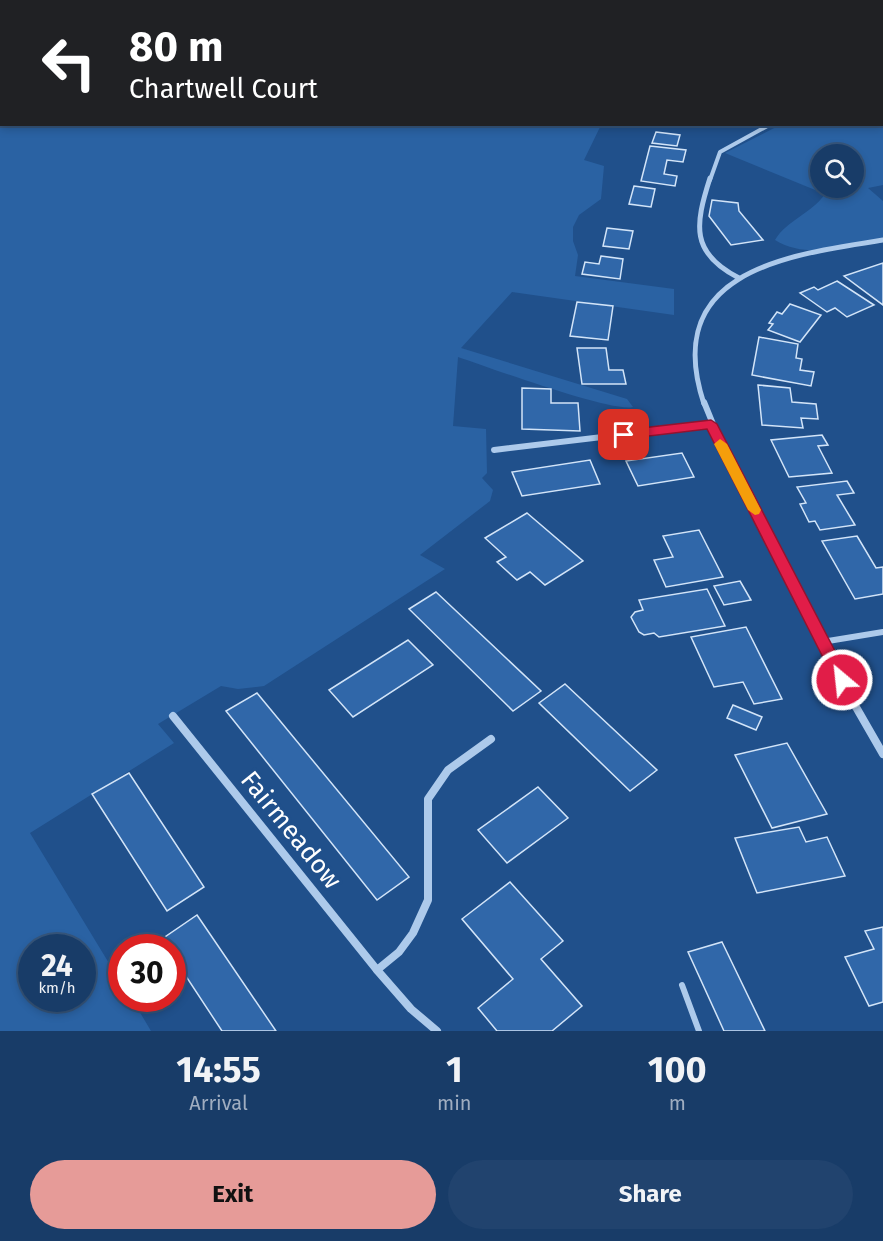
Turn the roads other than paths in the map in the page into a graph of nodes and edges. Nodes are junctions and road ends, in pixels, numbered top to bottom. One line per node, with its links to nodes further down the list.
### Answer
1 (767, 126): 3 (street)
2 (883, 240): 3 (street)
3 (738, 278): 4 (street)
4 (711, 424): 5 (street); 7 (street)
5 (494, 450)
6 (883, 632): 7 (street)
7 (822, 642): 10 (street)
8 (173, 716): 11 (street, Fairmeadow)
9 (491, 739): 11 (street)
10 (883, 754)
11 (377, 970): 13 (street, Fairmeadow)
12 (682, 985): 14 (lane)
13 (438, 1031)
14 (699, 1031)

